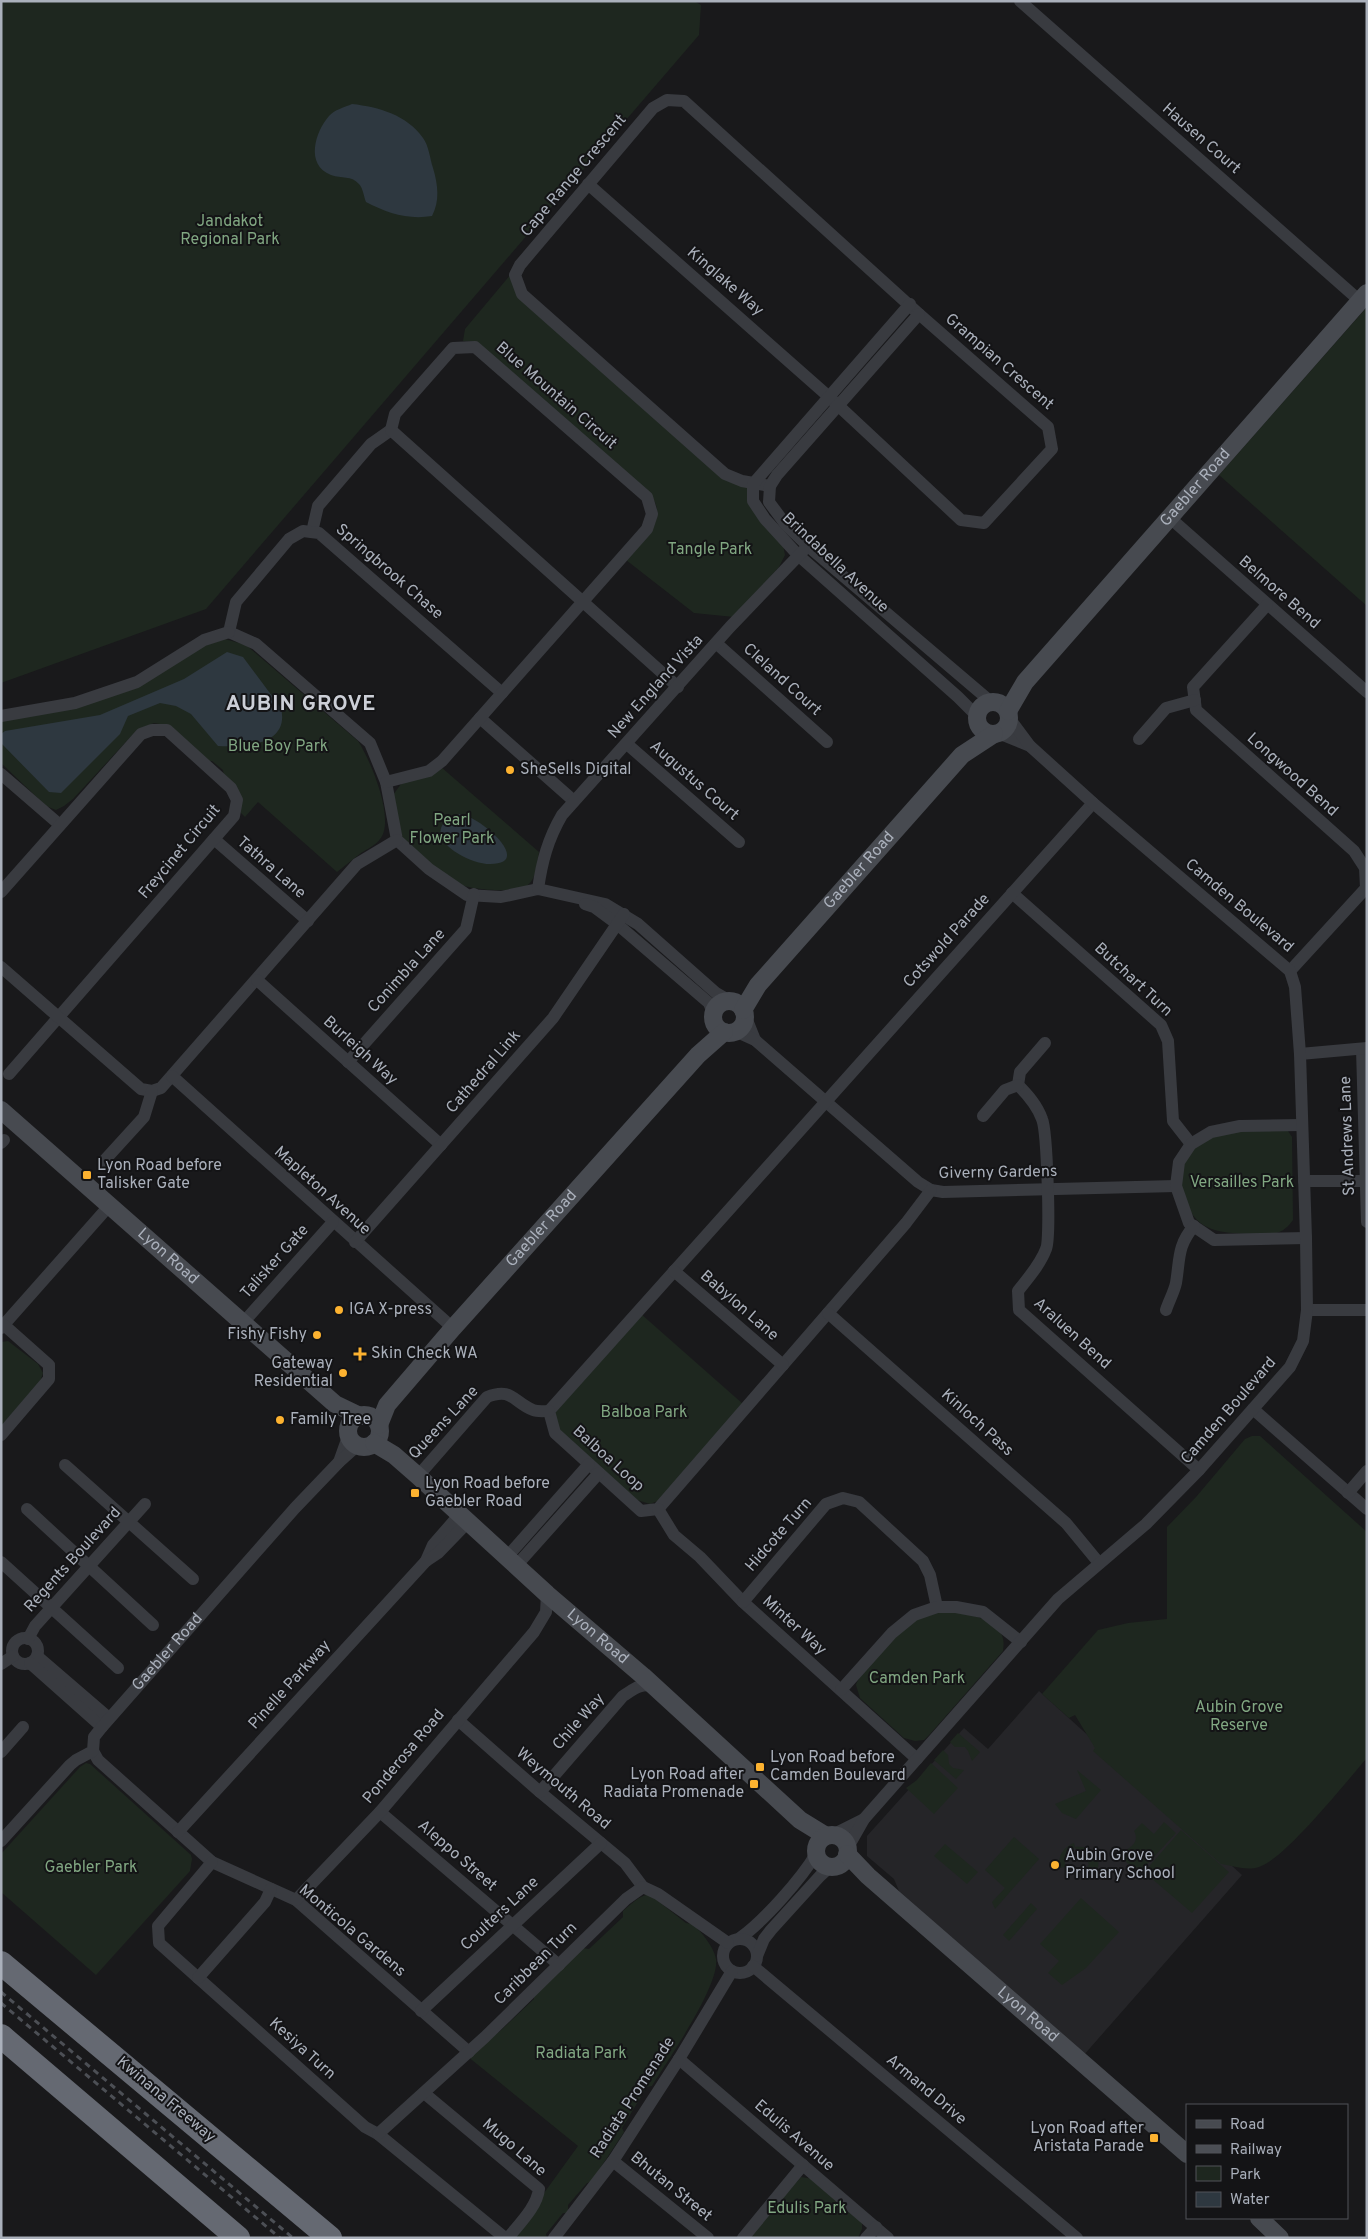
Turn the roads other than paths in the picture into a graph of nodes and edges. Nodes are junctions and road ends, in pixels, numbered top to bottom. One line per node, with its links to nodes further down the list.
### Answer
1 (1020, 1): 3 (street, Hausen Court)
2 (588, 184): 4 (street, Cape Range Crescent); 6 (street, Kinglake Way); 9 (street, Cape Range Crescent)
3 (1363, 297): 11 (street, Gaebler Road)
4 (910, 304): 5 (street, Cape Range Crescent); 6 (street)
5 (919, 314): 7 (street); 7 (street, Grampian Crescent)
6 (828, 396): 7 (street, Kinglake Way); 9 (street)
7 (838, 406): 10 (street)
8 (391, 430): 12 (street); 15 (street); 15 (street, Blue Mountain Circuit)
9 (754, 484): 10 (street, Cape Range Crescent); 14 (street, Brindabella Avenue)
10 (770, 486): 13 (street, Brindabella Avenue)
11 (1169, 518): 16 (street, Belmore Bend); 23 (street, Gaebler Road)
12 (312, 532): 17 (street, Springbrook Chase); 21 (street, Springbrook Chase)
13 (810, 547): 14 (street, New England Vista); 23 (street, Brindabella Avenue)
14 (798, 555): 18 (street, New England Vista); 26 (street, Brindabella Avenue)
15 (581, 602): 19 (street); 21 (street, Blue Mountain Circuit)
16 (1267, 605): 20 (street, Belmore Bend); 22 (street)
17 (229, 632): 24 (street); 34 (street)
18 (716, 644): 19 (street, New England Vista); 29 (street, Cleland Court)
19 (678, 687): 30 (street, New England Vista)
20 (1367, 692)
21 (502, 693): 25 (street, Blue Mountain Circuit)
22 (1195, 700): 28 (street); 48 (street, Longwood Bend)
23 (1001, 708): 26 (street); 27 (street); 31 (street, Camden Boulevard)
24 (1, 716)
25 (480, 718): 34 (street, Blue Mountain Circuit); 35 (street)
26 (976, 718): 27 (street); 32 (street, Gaebler Road)
27 (996, 734): 31 (street, Camden Boulevard); 32 (street, Gaebler Road)
28 (1139, 739)
29 (827, 742)
30 (627, 744): 35 (street, New England Vista); 40 (street, Augustus Court)
31 (1030, 746): 36 (street, Camden Boulevard)
32 (962, 754): 50 (street, Gaebler Road)
33 (1, 774): 37 (street)
34 (386, 782): 39 (street)
35 (574, 801): 41 (street, New England Vista)
36 (1093, 803): 43 (street, Cotswold Parade); 48 (street, Camden Boulevard)
37 (60, 825): 38 (street, Freycinet Circuit); 42 (street, Freycinet Circuit)
38 (214, 840): 46 (street, Tathra Lane); 51 (street, Freycinet Circuit)
39 (397, 840): 44 (street); 46 (street)
40 (739, 842)
41 (543, 890): 44 (street); 45 (street)
42 (1, 892)
43 (1012, 893): 62 (street, Cotswold Parade); 66 (street, Butchart Turn)
44 (474, 894): 57 (street, Conimbla Lane)
45 (620, 919): 50 (street); 52 (street); 67 (street, Cathedral Link)
46 (308, 921): 49 (street)
47 (1, 967): 51 (street)
48 (1290, 971): 56 (street, Camden Boulevard)
49 (257, 980): 57 (street, Burleigh Way); 59 (street)
50 (738, 1007): 52 (street, Gaebler Road); 52 (street, Gaebler Road); 53 (street, Giverny Gardens)
51 (60, 1018): 58 (street, Freycinet Circuit); 61 (street)
52 (722, 1025): 53 (street, Giverny Gardens); 87 (street, Gaebler Road)
53 (755, 1040): 62 (street, Giverny Gardens)
54 (1045, 1042): 60 (street)
55 (1364, 1049): 56 (street); 70 (street, St Andrews Lane)
56 (1300, 1054): 65 (street, Camden Boulevard)
57 (348, 1062): 67 (street, Burleigh Way)
58 (9, 1074)
59 (172, 1076): 61 (street); 75 (street, Mapleton Avenue)
60 (1018, 1085): 64 (street); 72 (street, Araluen Bend)
61 (152, 1091): 68 (street)
62 (826, 1101): 73 (street, Giverny Gardens); 80 (street)
63 (1, 1110): 74 (street, Lyon Road)
64 (984, 1116)
65 (1301, 1125): 66 (street); 69 (street, Camden Boulevard)
66 (1191, 1144): 71 (street)
67 (441, 1145): 79 (street, Cathedral Link)
68 (103, 1162)
69 (1304, 1181): 70 (street); 78 (street, Camden Boulevard)
70 (1366, 1181): 76 (street, St Andrews Lane)
71 (1176, 1186): 72 (street, Giverny Gardens); 77 (street)
72 (1048, 1189): 73 (street, Giverny Gardens); 95 (street, Araluen Bend)
73 (931, 1190): 84 (street)
74 (109, 1206): 85 (street, Lyon Road); 86 (street)
75 (332, 1222): 79 (street, Mapleton Avenue); 85 (street, Talisker Gate)
76 (1367, 1222)
77 (1194, 1226): 78 (street); 81 (street)
78 (1306, 1238): 82 (street, Camden Boulevard)
79 (355, 1242): 87 (street, Mapleton Avenue)
80 (674, 1271): 88 (street, Babylon Lane); 90 (street)
81 (1166, 1310)
82 (1307, 1310): 83 (street); 89 (street, Camden Boulevard)
83 (1367, 1310)
84 (828, 1313): 88 (street); 108 (street, Kinloch Pass)
85 (242, 1324): 91 (street, Lyon Road)
86 (2, 1327): 92 (street)
87 (453, 1328): 91 (street, Gaebler Road)
88 (783, 1365): 101 (street)
89 (1253, 1409): 95 (street, Camden Boulevard); 99 (street)
90 (549, 1411): 93 (street, Balboa Loop); 98 (street, Queens Lane)
91 (364, 1430): 98 (street, Lyon Road); 129 (street, Gaebler Road)
92 (1, 1435)
93 (589, 1464): 97 (street, Balboa Loop); 107 (street)
94 (64, 1465): 105 (street)
95 (1199, 1470): 108 (street, Camden Boulevard)
96 (1367, 1471): 99 (street)
97 (600, 1473): 101 (street, Balboa Loop); 107 (street)
98 (418, 1476): 104 (street, Lyon Road)
99 (1348, 1493): 102 (street)
100 (145, 1504): 105 (street, Regents Boulevard)
101 (658, 1509): 112 (street, Minter Way)
102 (1367, 1509)
103 (27, 1510): 109 (street)
104 (464, 1518): 107 (street, Lyon Road); 137 (street, Pinelle Parkway)
105 (129, 1522): 109 (street, Regents Boulevard); 110 (street)
106 (1, 1562): 113 (street)
107 (512, 1562): 111 (street, Lyon Road)
108 (1099, 1563): 119 (street, Camden Boulevard)
109 (89, 1566): 113 (street, Regents Boulevard); 116 (street)
110 (193, 1579)
111 (547, 1594): 115 (street, Lyon Road); 117 (street, Ponderosa Road)
112 (743, 1602): 114 (street, Hidcote Turn); 126 (street, Minter Way)
113 (52, 1607): 118 (street, Regents Boulevard); 124 (street)
114 (937, 1607): 119 (street); 126 (street)
115 (571, 1614): 117 (street, Ponderosa Road); 122 (street, Lyon Road)
116 (153, 1624)
117 (534, 1632): 128 (street, Ponderosa Road)
118 (28, 1639): 120 (street); 121 (street)
119 (1021, 1642): 133 (street, Camden Boulevard)
120 (13, 1656): 121 (street); 123 (street)
121 (34, 1660): 129 (street)
122 (628, 1663): 125 (street, Lyon Road); 127 (street, Chile Way)
123 (1, 1664)
124 (118, 1668)
125 (654, 1686): 127 (street, Chile Way); 139 (street, Lyon Road)
126 (841, 1690): 133 (street, Minter Way)
127 (623, 1696): 134 (street, Chile Way)
128 (458, 1720): 134 (street, Weymouth Road); 135 (street, Ponderosa Road)
129 (105, 1722): 132 (street, Gaebler Road)
130 (23, 1728): 131 (street)
131 (1, 1752)
132 (93, 1752): 137 (street, Monticola Gardens); 138 (street)
133 (917, 1759): 136 (street, Camden Boulevard)
134 (540, 1792): 140 (street, Weymouth Road)
135 (380, 1812): 145 (street, Ponderosa Road); 146 (street, Aleppo Street)
136 (864, 1819): 139 (street, Camden Boulevard); 141 (street, Camden Boulevard)
137 (178, 1832): 142 (street, Monticola Gardens)
138 (1, 1841)
139 (823, 1842): 141 (street); 141 (street); 147 (street)
140 (601, 1843): 143 (street, Weymouth Road); 146 (street, Coulters Lane)
141 (840, 1859): 149 (street); 160 (street, Lyon Road)
142 (212, 1862): 144 (street, Monticola Gardens); 153 (street, Kesiya Turn)
143 (643, 1887): 148 (street); 151 (street, Caribbean Turn)
144 (272, 1889): 145 (street, Monticola Gardens); 153 (street)
145 (296, 1900): 154 (street, Monticola Gardens)
146 (512, 1925): 151 (street, Aleppo Street); 154 (street, Coulters Lane)
147 (740, 1938): 148 (street); 149 (street)
148 (728, 1943): 152 (street)
149 (755, 1961): 152 (street); 173 (street, Armand Drive)
150 (1, 1963): 166 (highway, Kwinana Freeway)
151 (559, 1964): 156 (street, Caribbean Turn)
152 (732, 1971): 157 (street, Radiata Promenade)
153 (198, 1978): 159 (street, Kesiya Turn)
154 (421, 2011): 156 (street, Monticola Gardens)
155 (1, 2036): 165 (highway)
156 (469, 2052): 158 (street, Caribbean Turn)
157 (679, 2059): 161 (street, Radiata Promenade); 162 (street, Edulis Avenue)
158 (424, 2093): 159 (street, Caribbean Turn); 167 (street, Mugo Lane)
159 (378, 2134): 167 (street, Kesiya Turn)
160 (1186, 2153)
161 (613, 2161): 168 (street, Radiata Promenade); 169 (street, Bhutan Street)
162 (803, 2165): 164 (street, Edulis Avenue); 170 (street)
163 (1260, 2219): 174 (street)
164 (876, 2227): 171 (street); 172 (street, Edulis Avenue)
165 (238, 2238)
166 (330, 2238)
167 (507, 2238)
168 (554, 2238)
169 (708, 2238)
170 (743, 2238)
171 (866, 2238)
172 (888, 2238)
173 (1078, 2238)
174 (1280, 2238)

